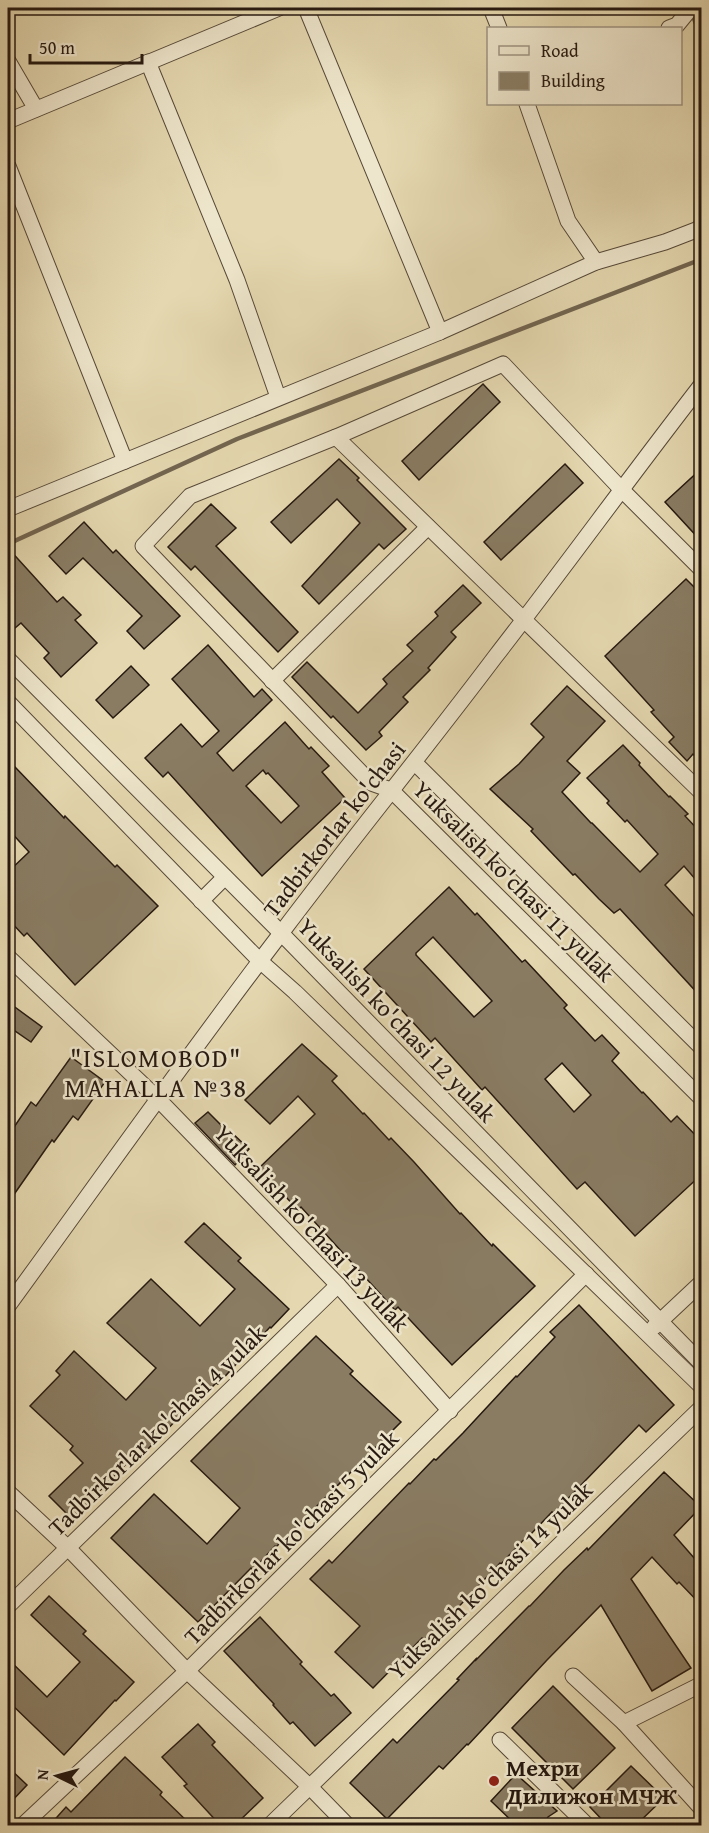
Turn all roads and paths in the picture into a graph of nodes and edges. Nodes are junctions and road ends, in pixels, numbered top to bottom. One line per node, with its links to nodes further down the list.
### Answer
1 (279, 8): 8 (street)
2 (306, 8): 15 (street)
3 (491, 8): 5 (street)
4 (691, 8): 6 (street)
5 (499, 27)
6 (672, 27)
7 (8, 61): 10 (street)
8 (148, 62): 10 (street); 17 (street)
9 (527, 105): 14 (street)
10 (36, 109): 11 (street)
11 (8, 120)
12 (8, 166): 19 (street)
13 (702, 226): 14 (street)
14 (596, 262): 15 (street)
15 (440, 332): 17 (street)
16 (702, 384): 20 (street, Tadbirkorlar ko'chasi)
17 (278, 397): 19 (street)
18 (336, 437): 20 (street); 22 (street); 26 (street, Yuksalish ko'chasi 11 yulak)
19 (125, 461): 21 (street)
20 (621, 489): 23 (street); 24 (street, Tadbirkorlar ko'chasi)
21 (8, 509)
22 (428, 527): 24 (street); 26 (street)
23 (702, 570)
24 (524, 620): 28 (street, Tadbirkorlar ko'chasi); 30 (street)
25 (8, 659): 31 (street, Yuksalish ko'chasi 12 yulak)
26 (272, 681): 29 (street, Yuksalish ko'chasi 11 yulak)
27 (8, 702): 32 (street, Yuksalish ko'chasi 12 yulak)
28 (415, 763): 29 (street, Tadbirkorlar ko'chasi); 36 (street)
29 (391, 790): 33 (street, Tadbirkorlar ko'chasi); 38 (street, Yuksalish ko'chasi 11 yulak)
30 (702, 793)
31 (225, 877): 32 (street); 33 (street, Yuksalish ko'chasi 12 yulak)
32 (201, 901): 34 (street, Yuksalish ko'chasi 12 yulak)
33 (281, 933): 34 (street, Tadbirkorlar ko'chasi); 43 (street, Yuksalish ko'chasi 12 yulak)
34 (260, 961): 37 (street, Tadbirkorlar ko'chasi); 39 (street, Yuksalish ko'chasi 12 yulak)
35 (10, 966): 37 (street, Yuksalish ko'chasi 13 yulak)
36 (702, 1048)
37 (158, 1099): 41 (street, Yuksalish ko'chasi 13 yulak); 42 (street, Tadbirkorlar ko'chasi)
38 (702, 1099)
39 (586, 1274): 44 (street, Yuksalish ko'chasi 12 yulak); 48 (street, Tadbirkorlar ko'chasi 5 yulak)
40 (702, 1282): 43 (street)
41 (338, 1285): 48 (street, Yuksalish ko'chasi 13 yulak); 50 (street, Tadbirkorlar ko'chasi 4 yulak)
42 (8, 1306)
43 (659, 1321): 44 (street); 45 (street, Yuksalish ko'chasi 12 yulak)
44 (648, 1335): 46 (street, Yuksalish ko'chasi 12 yulak)
45 (702, 1364)
46 (702, 1387)
47 (702, 1407): 57 (street, Yuksalish ko'chasi 14 yulak)
48 (450, 1411): 52 (street, Tadbirkorlar ko'chasi 5 yulak)
49 (8, 1492): 50 (street)
50 (68, 1548): 51 (street, Tadbirkorlar ko'chasi 4 yulak); 52 (street)
51 (8, 1606)
52 (187, 1671): 57 (street); 59 (street, Tadbirkorlar ko'chasi 5 yulak)
53 (573, 1676): 55 (street)
54 (702, 1684): 55 (street)
55 (624, 1724): 58 (street)
56 (500, 1740): 62 (street)
57 (309, 1786): 60 (street, Yuksalish ko'chasi 14 yulak); 61 (street)
58 (702, 1809)
59 (22, 1826)
60 (269, 1826)
61 (348, 1826)
62 (588, 1826)

